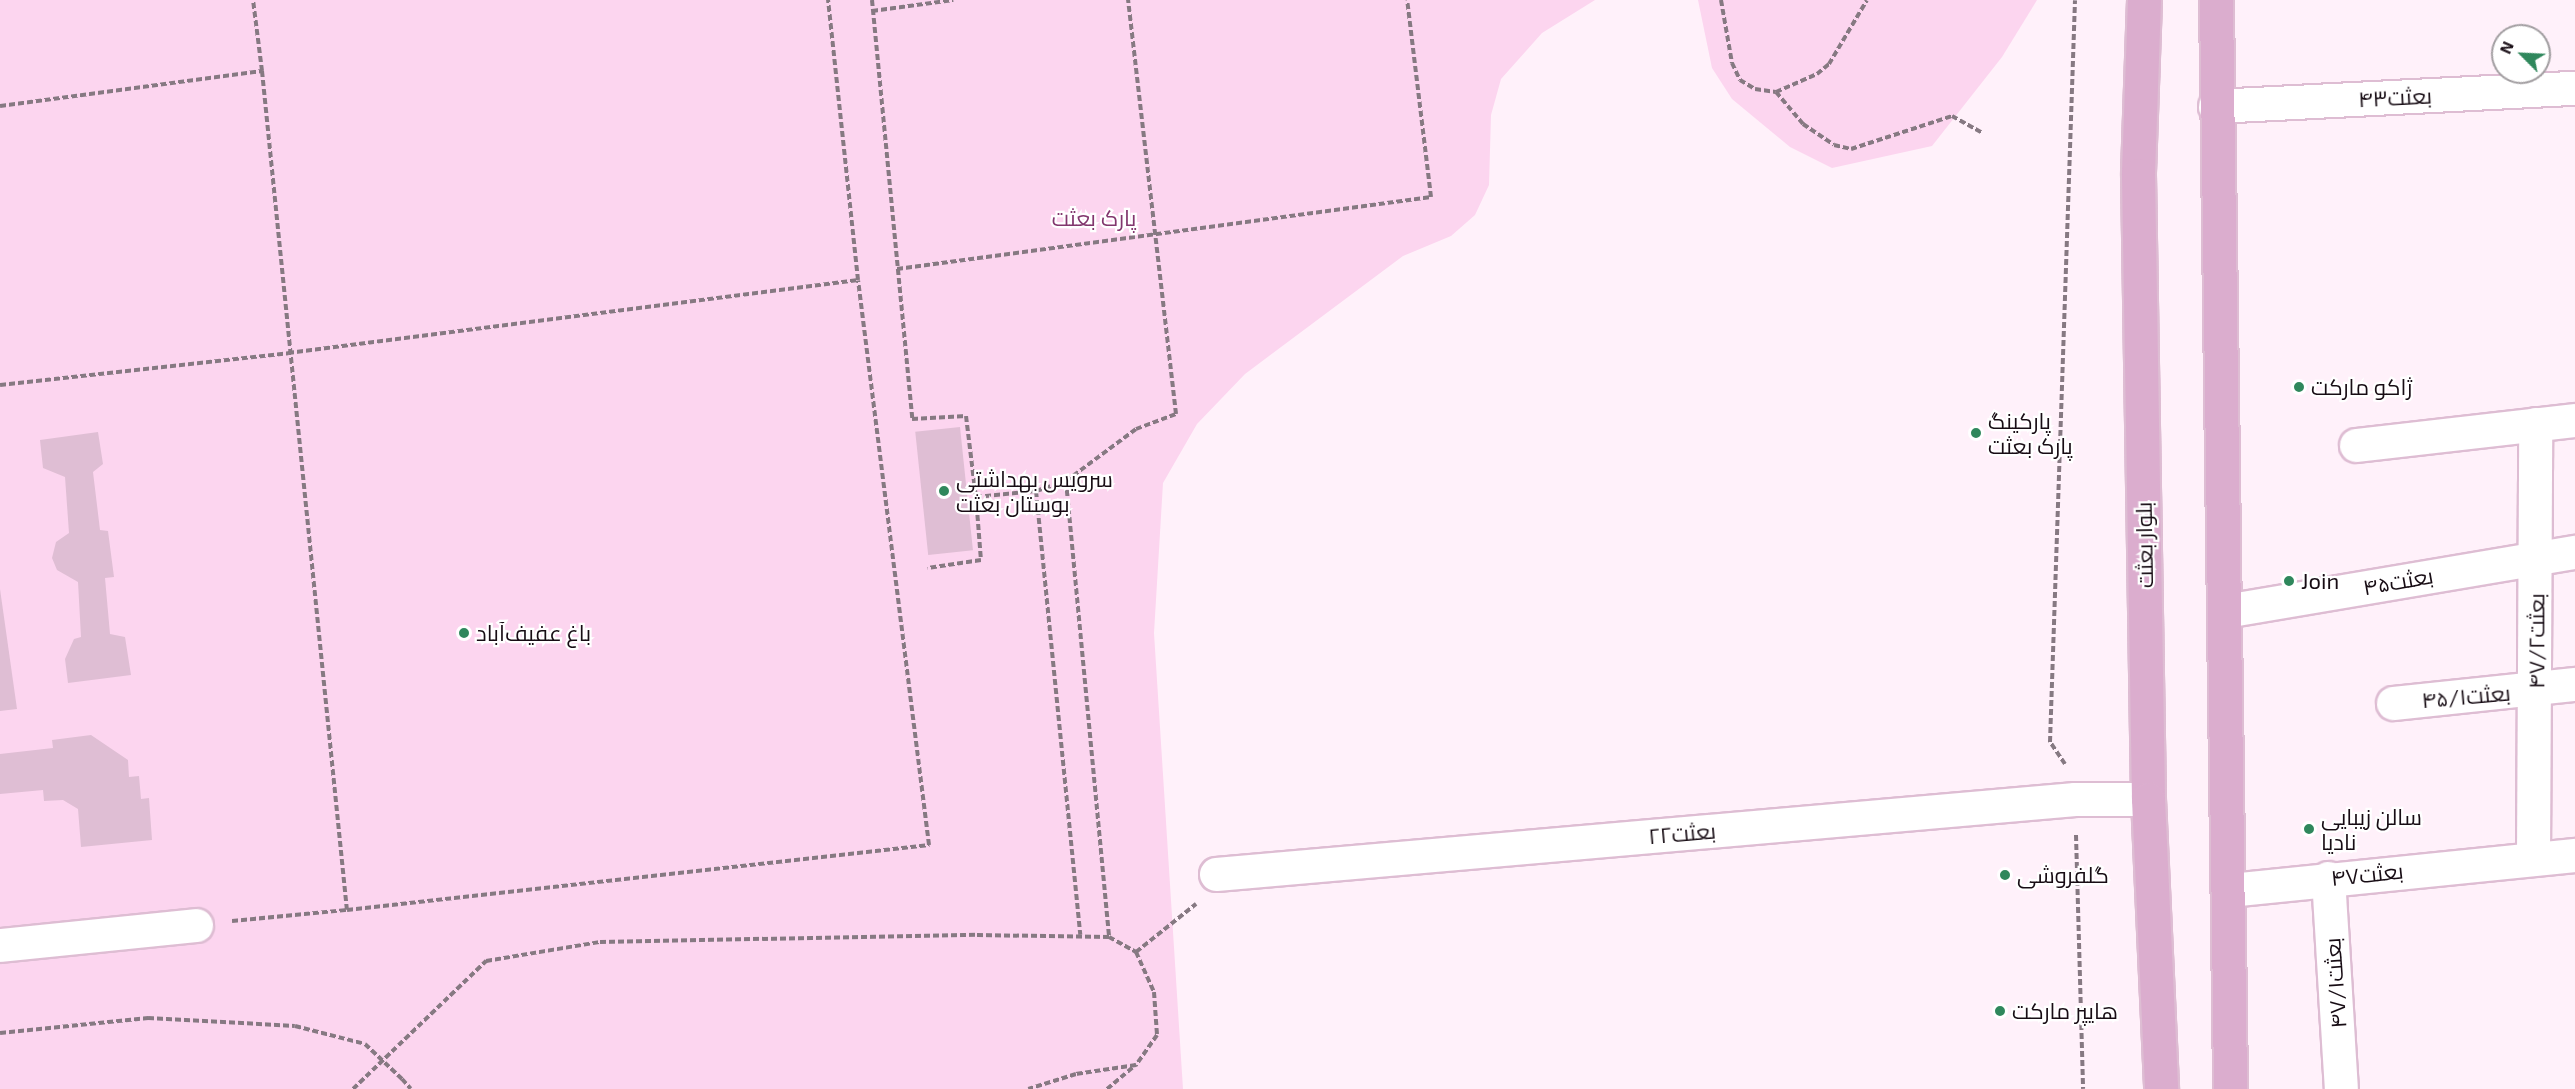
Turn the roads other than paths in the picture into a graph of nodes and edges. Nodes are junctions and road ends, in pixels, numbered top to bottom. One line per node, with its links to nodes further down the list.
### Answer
1 (2144, 0): 14 (main road, بلوار بعثت)
2 (2216, 0): 4 (main road)
3 (2575, 88): 4 (street, بعثت۴۳)
4 (2215, 106): 10 (main road)
5 (2575, 420): 6 (street)
6 (2535, 424): 7 (street); 9 (street, بعثت۴۷/۲)
7 (2356, 445)
8 (2575, 552): 9 (street, بعثت۴۵)
9 (2535, 558): 10 (street, بعثت۴۵); 12 (street, بعثت۴۷/۲)
10 (2225, 611): 19 (main road)
11 (2575, 684): 12 (street, بعثت۴۵/۱)
12 (2536, 690): 13 (street, بعثت۴۵/۱); 16 (street, بعثت۴۷/۲)
13 (2393, 703)
14 (2148, 799): 17 (street, بعثت۲۲); 22 (main road, بلوار بعثت)
15 (2575, 855): 16 (street, بعثت۴۷)
16 (2533, 858): 18 (street, بعثت۴۷)
17 (1216, 874)
18 (2328, 878): 19 (street, بعثت۴۷); 24 (street, بعثت۴۷/۱)
19 (2230, 890): 23 (main road)
20 (196, 925): 21 (street)
21 (0, 945)
22 (2161, 1089)
23 (2230, 1089)
24 (2341, 1089)

